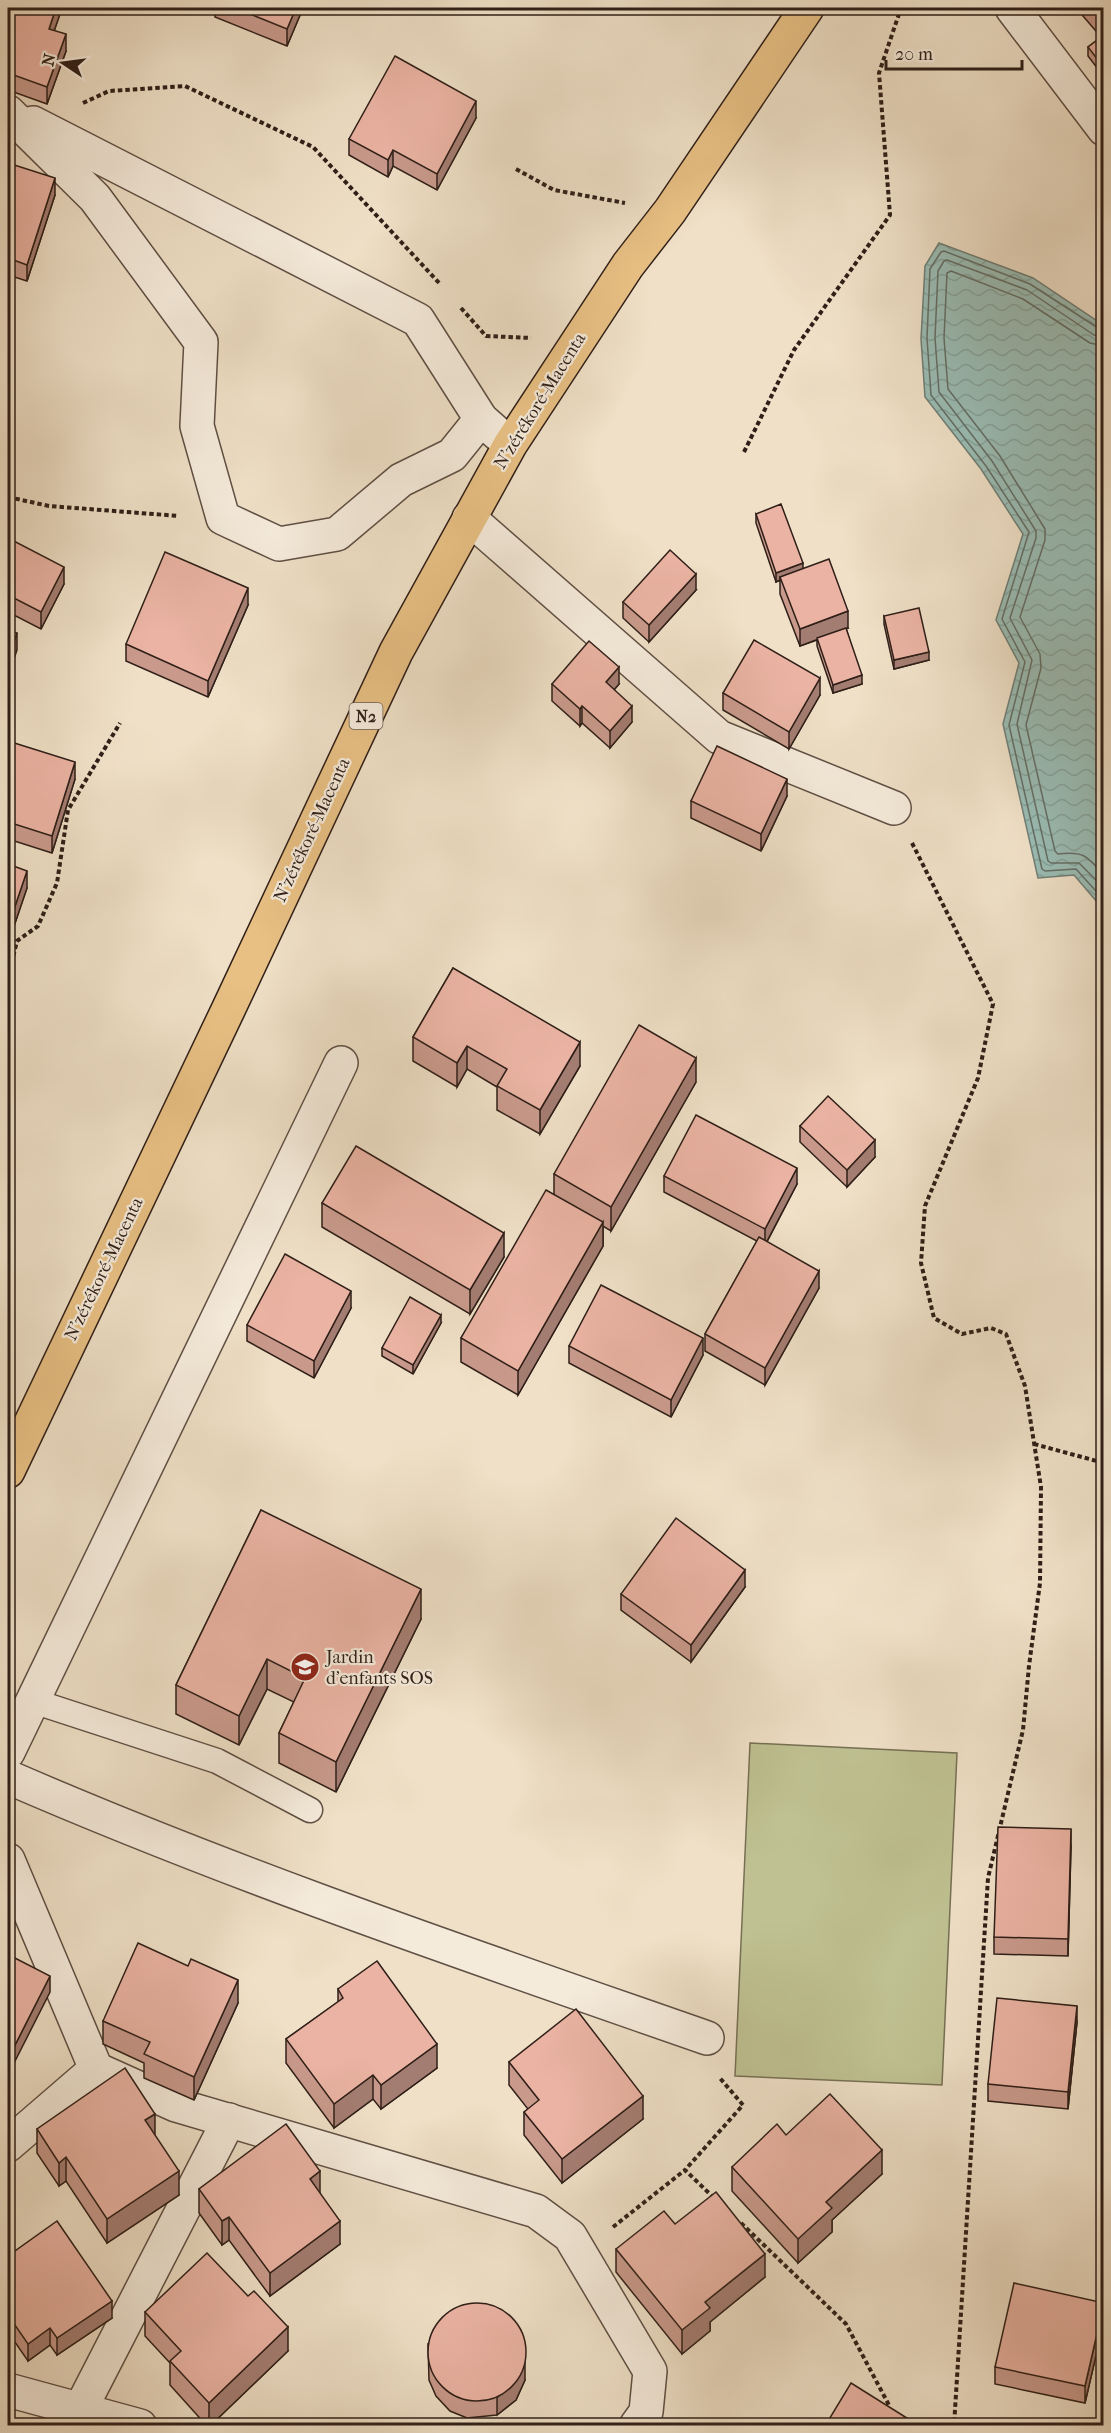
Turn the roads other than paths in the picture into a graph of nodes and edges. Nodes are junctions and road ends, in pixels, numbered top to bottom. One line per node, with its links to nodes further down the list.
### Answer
1 (807, 8): 6 (highway, N'zérékoré-Macenta / N2)
2 (1012, 8): 4 (street)
3 (8, 111): 5 (street); 5 (street)
4 (1104, 129)
5 (481, 419): 6 (street)
6 (510, 445): 7 (highway, N'zérékoré-Macenta / N2)
7 (469, 518): 8 (street); 10 (highway, N'zérékoré-Macenta / N2)
8 (894, 808)
9 (341, 1063): 11 (street)
10 (8, 1468)
11 (33, 1701): 12 (street); 14 (lane)
12 (8, 1752)
13 (8, 1778): 16 (street)
14 (310, 1810)
15 (8, 1860): 17 (street)
16 (707, 2038)
17 (96, 2069): 18 (street); 19 (street)
18 (230, 2120): 21 (street); 23 (street)
19 (8, 2145)
20 (8, 2390): 21 (street)
21 (80, 2409): 22 (street)
22 (140, 2426)
23 (636, 2426)

